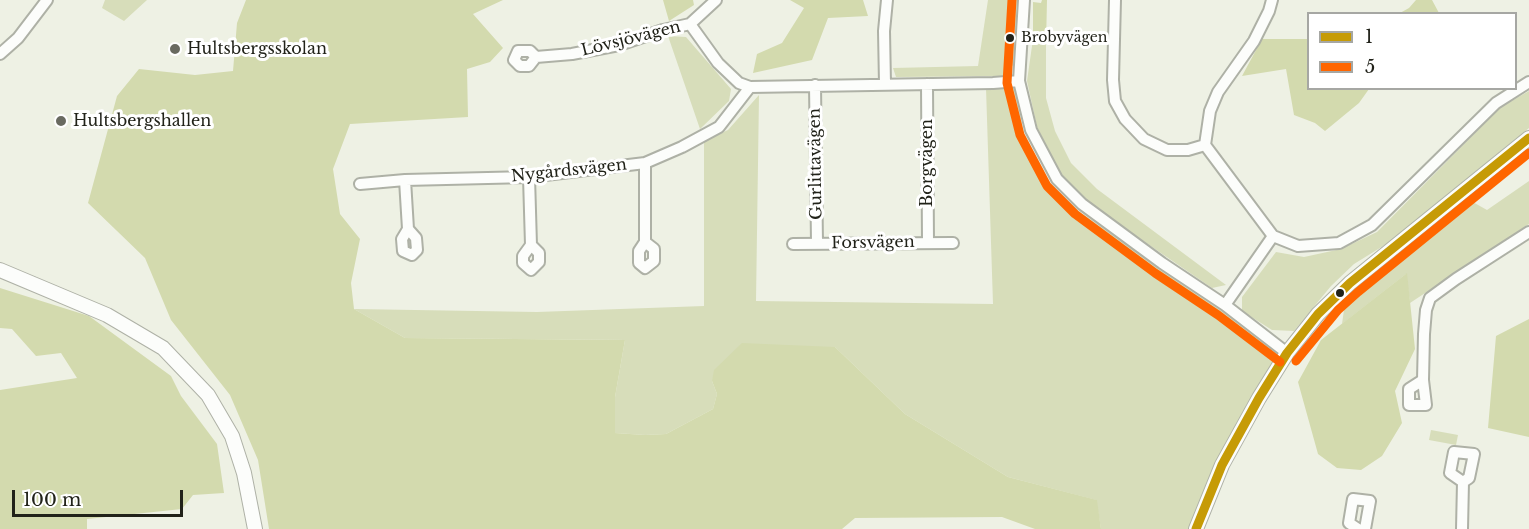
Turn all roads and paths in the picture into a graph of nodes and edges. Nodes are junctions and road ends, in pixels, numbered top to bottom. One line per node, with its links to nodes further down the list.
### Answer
1 (47, 0): 8 (street)
2 (716, 0): 7 (street, Lövsjövägen)
3 (887, 0): 11 (street)
4 (1024, 0): 10 (street)
5 (1115, 0): 17 (street)
6 (1272, 0): 17 (street)
7 (690, 24): 9 (street, Lövsjövägen); 14 (street)
8 (0, 54)
9 (536, 57)
10 (1019, 81): 12 (street); 32 (street)
11 (885, 84): 12 (street); 13 (street)
12 (927, 84): 26 (street, Borgvägen)
13 (815, 85): 14 (street); 27 (street, Gurlittavägen)
14 (750, 87): 18 (street, Nygårdsvägen)
15 (1516, 90): 24 (street)
16 (1529, 138): 33 (street)
17 (1205, 145): 24 (street)
18 (645, 163): 19 (street, Nygårdsvägen); 25 (street)
19 (529, 177): 20 (street, Nygårdsvägen); 30 (street)
20 (405, 180): 21 (street, Nygårdsvägen); 22 (street)
21 (360, 184)
22 (408, 229)
23 (1529, 232): 34 (street)
24 (1273, 236): 32 (street)
25 (645, 242)
26 (928, 242): 27 (street, Forsvägen); 28 (street, Forsvägen)
27 (817, 243): 29 (street, Forsvägen)
28 (953, 243)
29 (793, 244)
30 (531, 245)
31 (0, 270): 36 (street)
32 (1225, 305): 33 (street)
33 (1287, 352): 37 (street)
34 (1422, 380)
35 (1463, 482): 40 (street)
36 (255, 529)
37 (1196, 529)
38 (1358, 529): 39 (street)
39 (1365, 529)
40 (1462, 529)

